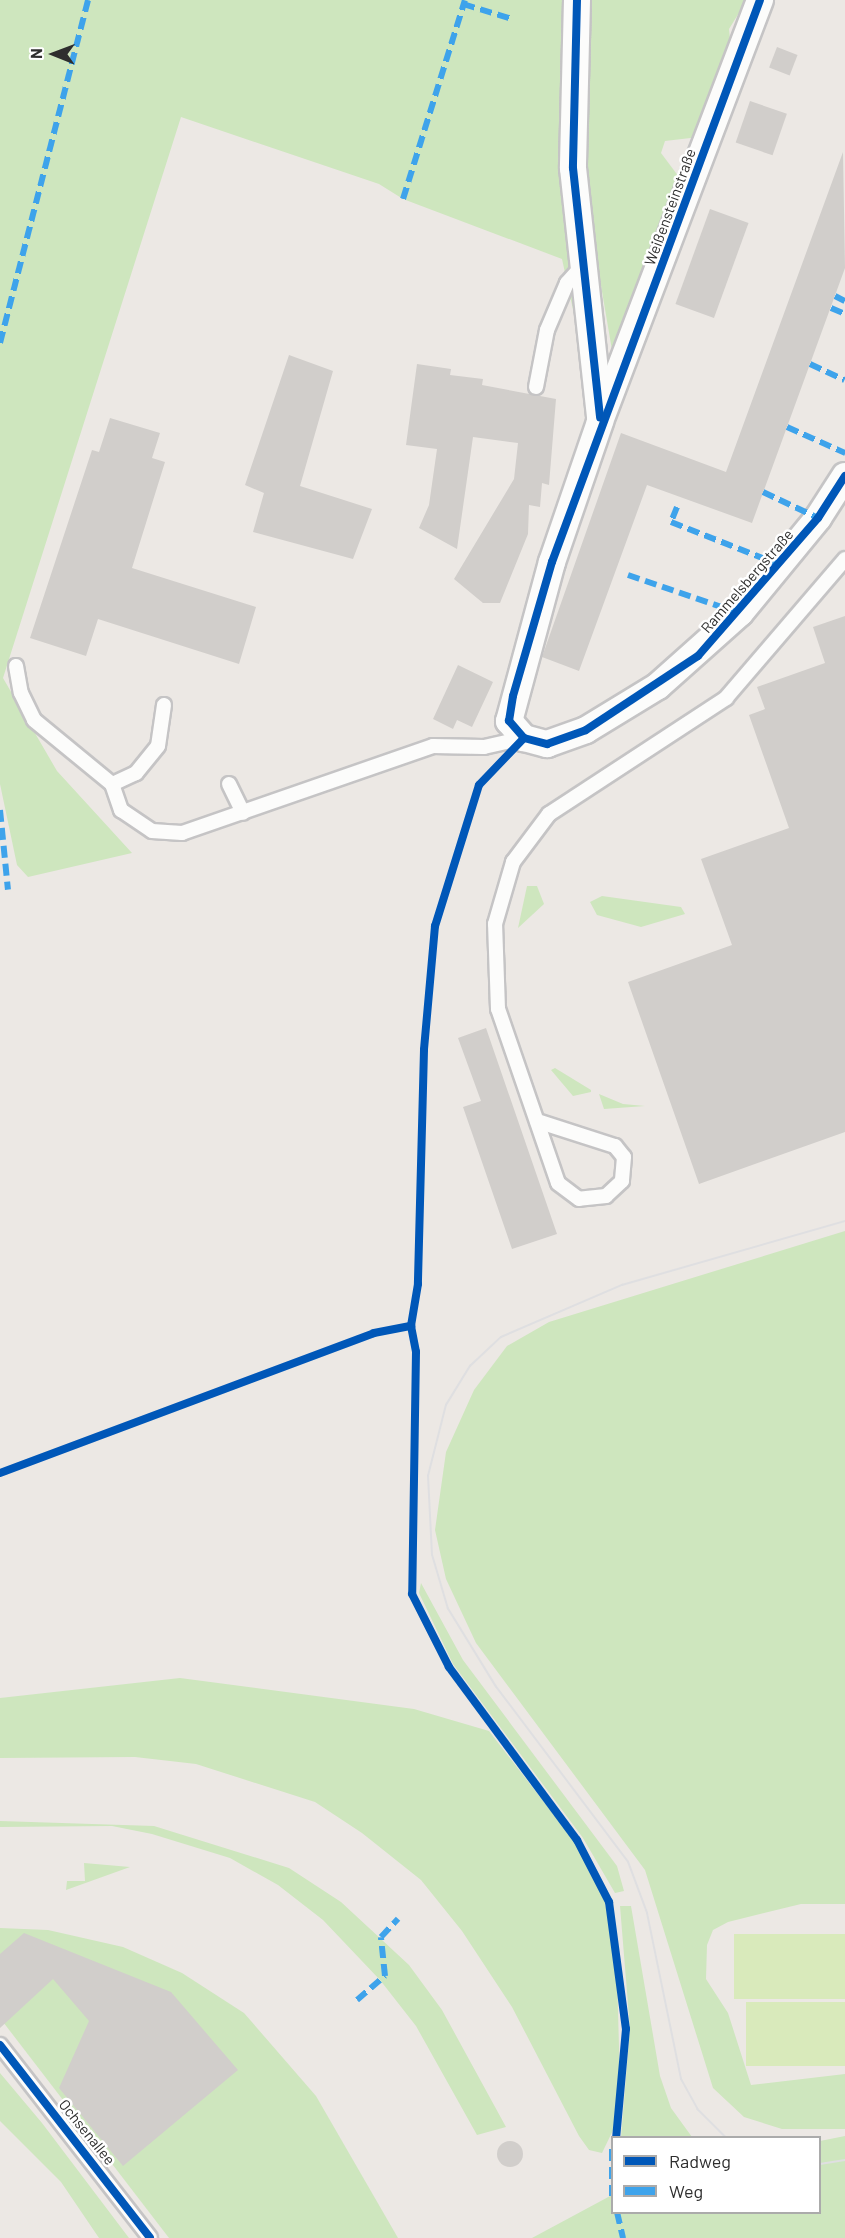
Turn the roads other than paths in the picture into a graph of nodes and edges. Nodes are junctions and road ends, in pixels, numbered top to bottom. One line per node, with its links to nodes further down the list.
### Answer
1 (577, 0): 3 (street, Weißensteinstraße)
2 (760, 0): 5 (street, Weißensteinstraße)
3 (585, 263): 4 (lane); 5 (street, Weißensteinstraße)
4 (536, 387)
5 (600, 422): 10 (street, Weißensteinstraße)
6 (845, 476): 10 (street, Rammelsbergstraße)
7 (845, 559): 14 (lane)
8 (16, 666): 11 (lane)
9 (164, 705): 11 (lane)
10 (524, 738): 13 (lane)
11 (112, 784): 13 (lane)
12 (229, 784): 13 (lane)
13 (243, 813)
14 (537, 1121): 14 (lane)
15 (0, 2045): 16 (lane, Ochsenallee)
16 (150, 2238)

